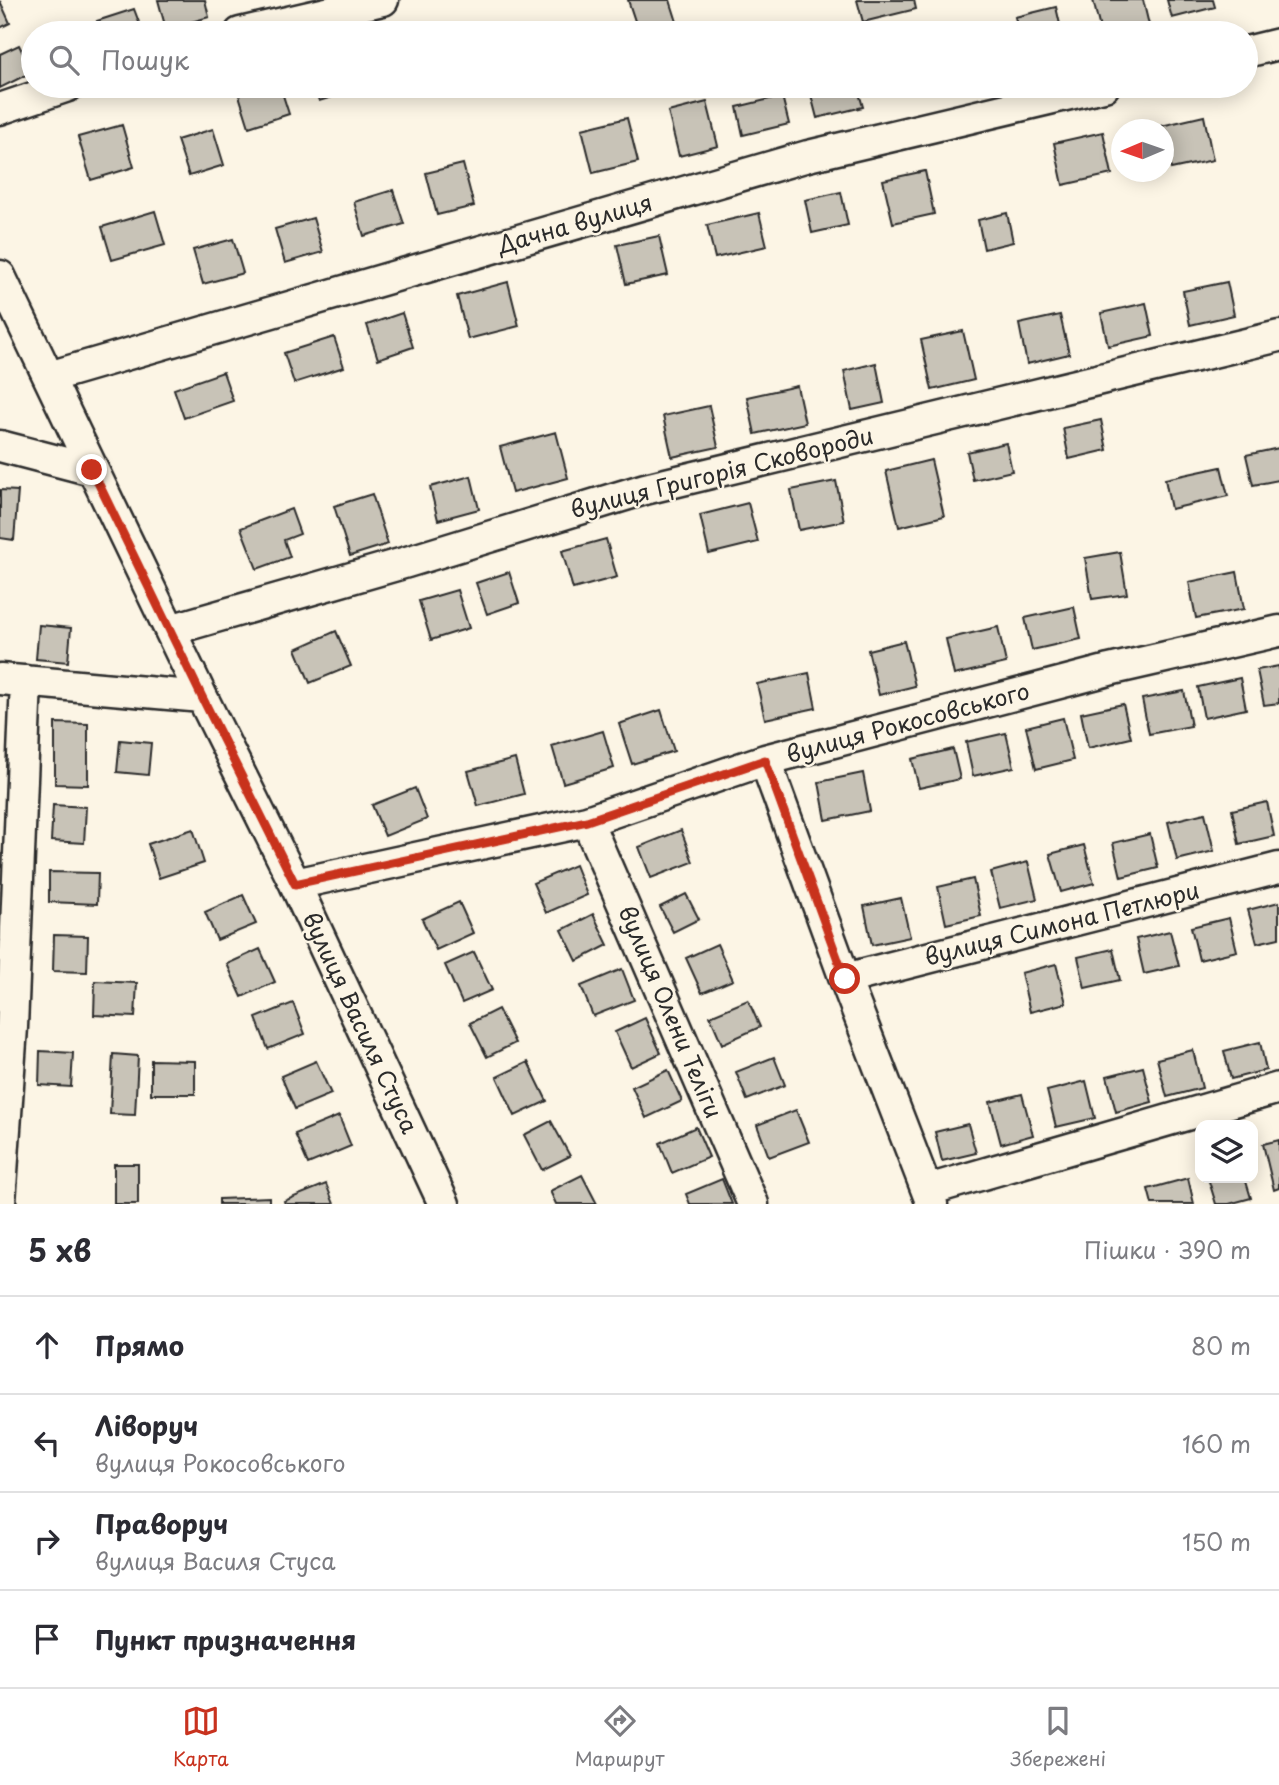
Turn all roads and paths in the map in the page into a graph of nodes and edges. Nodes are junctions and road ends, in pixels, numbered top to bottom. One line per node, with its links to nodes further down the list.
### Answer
1 (383, 0): 2 (street)
2 (292, 21)
3 (1279, 44): 4 (street)
4 (1258, 49)
5 (33, 98): 7 (street)
6 (1053, 98): 10 (street, Дачна вулиця)
7 (0, 109)
8 (0, 276): 10 (street, вулиця Василя Стуса)
9 (1279, 336): 13 (street, вулиця Григорія Сковороди)
10 (49, 377): 12 (street, вулиця Василя Стуса)
11 (0, 446): 12 (street)
12 (92, 470): 13 (street, вулиця Василя Стуса)
13 (170, 629): 16 (street, вулиця Василя Стуса)
14 (1279, 631): 17 (street, вулиця Рокосовського)
15 (13, 680): 16 (street); 21 (street)
16 (202, 697): 20 (street, вулиця Василя Стуса)
17 (765, 760): 18 (street, вулиця Рокосовського); 22 (street)
18 (587, 821): 20 (street, вулиця Рокосовського); 28 (street, вулиця Олени Теліги)
19 (1279, 869): 22 (street, вулиця Симона Петлюри)
20 (295, 884): 27 (street, вулиця Василя Стуса)
21 (8, 930): 24 (street)
22 (845, 979): 25 (street)
23 (1279, 1087): 25 (street)
24 (2, 1147): 26 (street)
25 (930, 1197)
26 (0, 1202)
27 (444, 1204)
28 (753, 1204)

